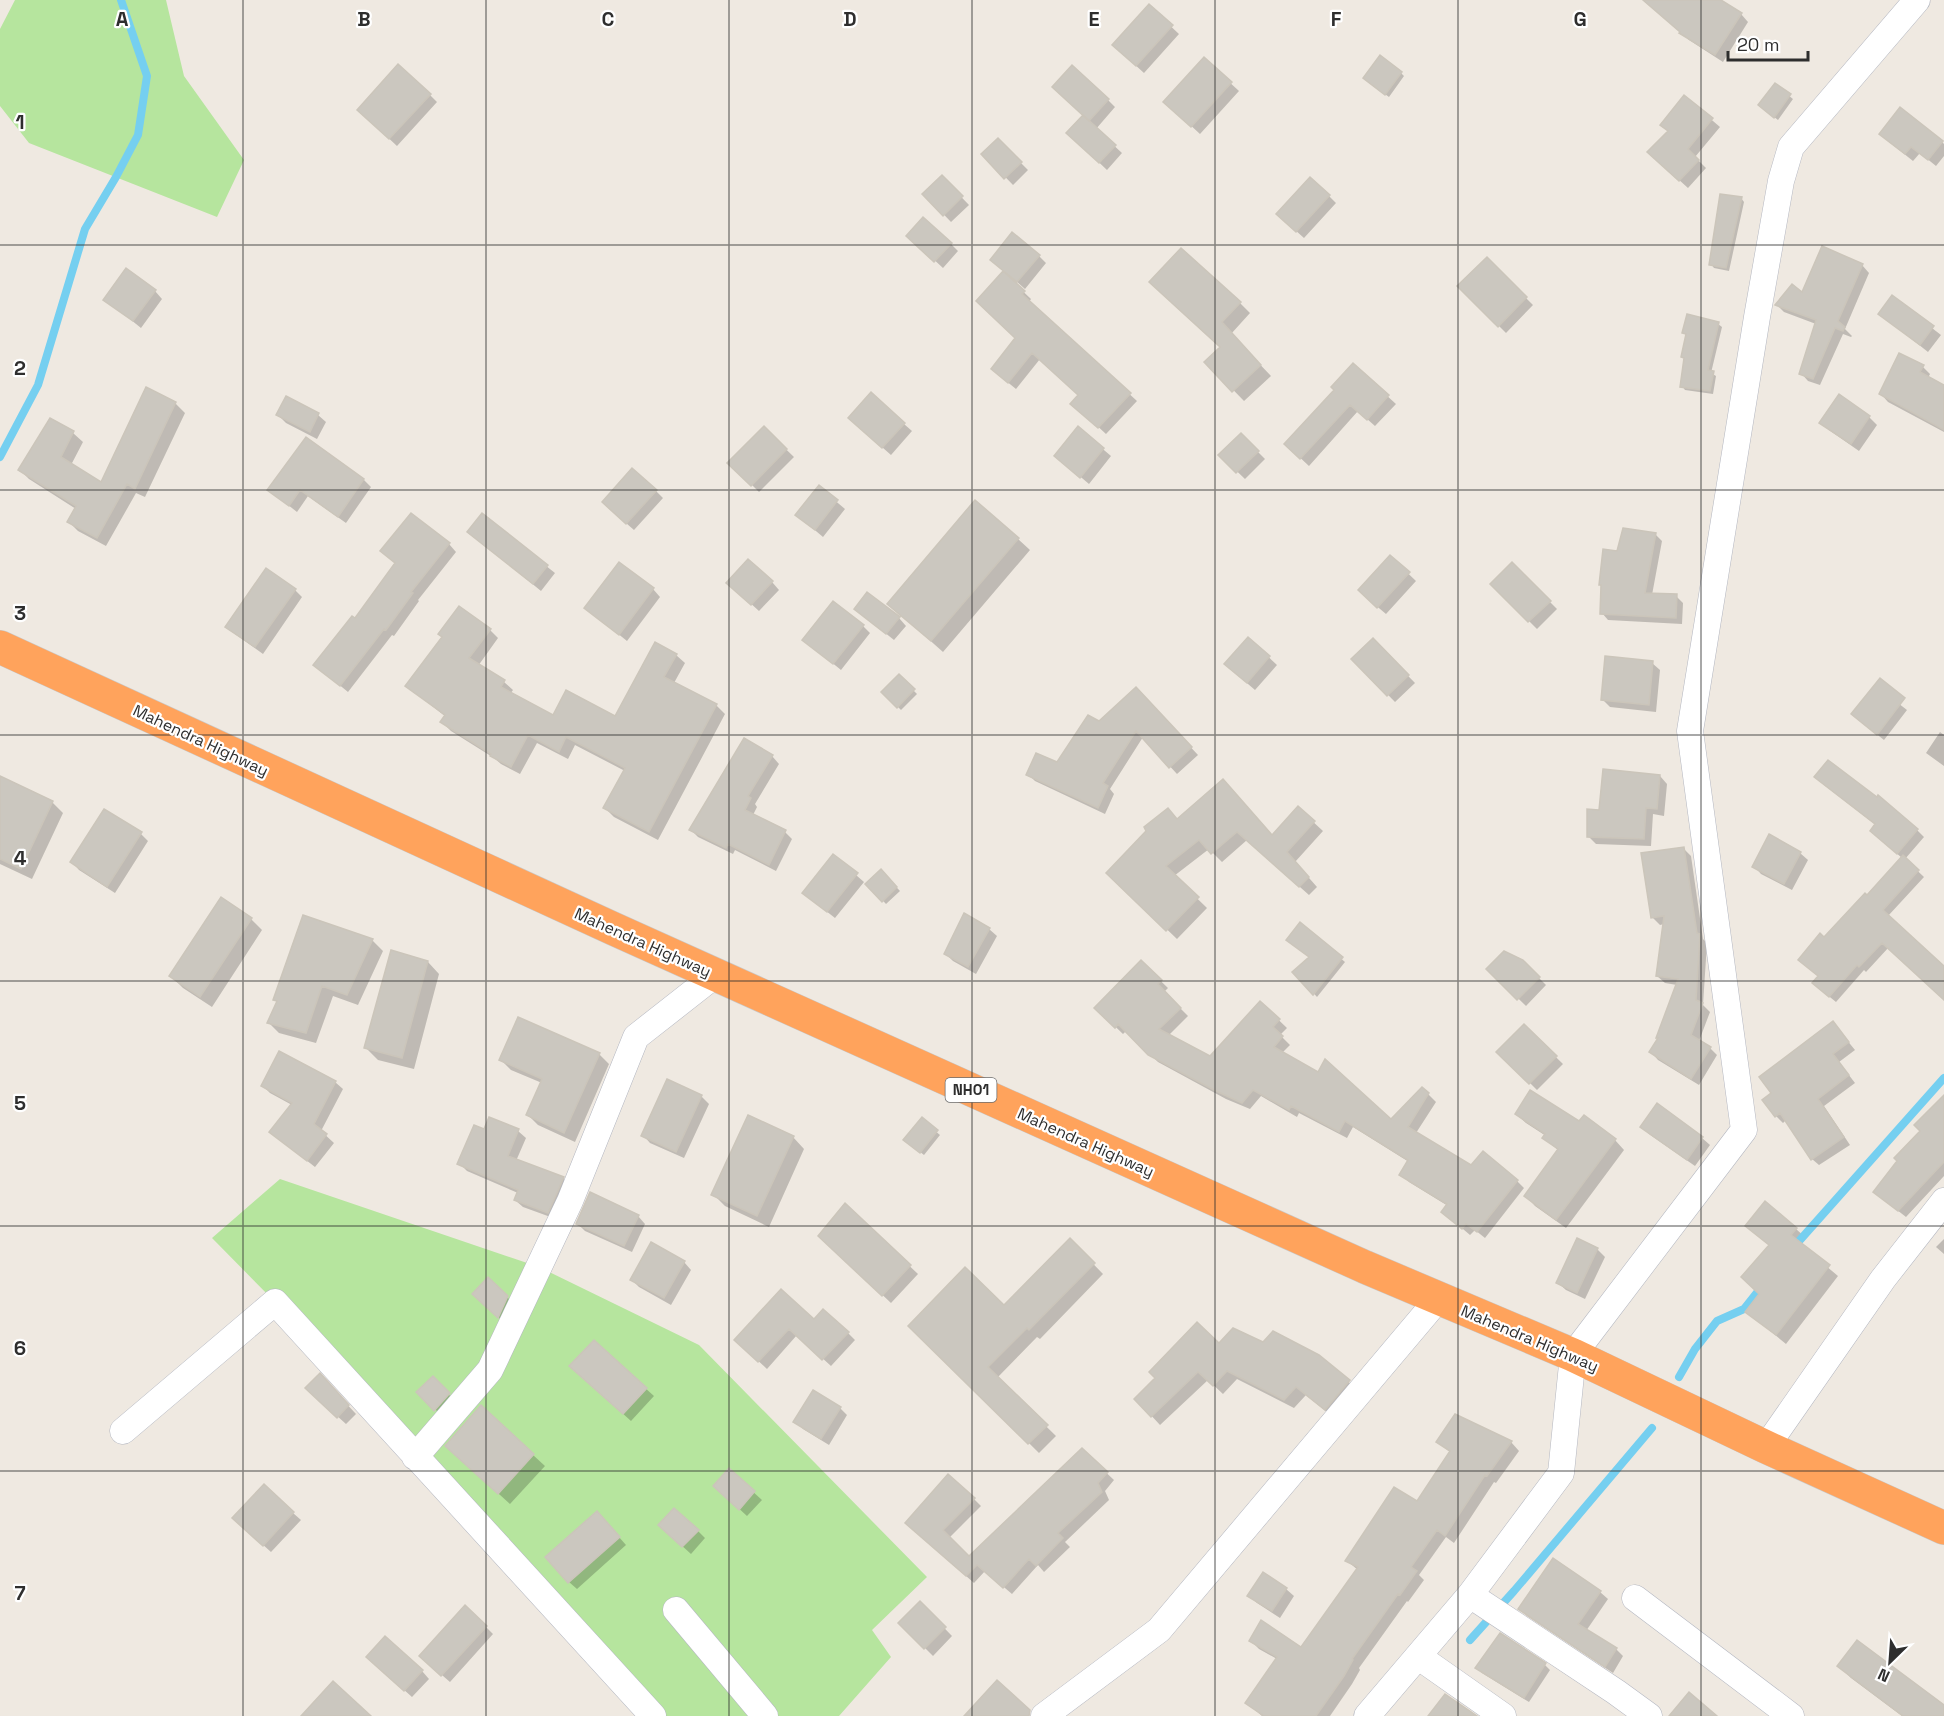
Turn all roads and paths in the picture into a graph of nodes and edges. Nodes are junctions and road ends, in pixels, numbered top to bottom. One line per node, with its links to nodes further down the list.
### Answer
1 (1917, 0): 6 (street)
2 (0, 647): 3 (highway, Mahendra Highway / NH01)
3 (715, 975): 5 (highway, Mahendra Highway / NH01); 9 (street)
4 (1944, 1201): 8 (street)
5 (1439, 1298): 6 (highway, Mahendra Highway / NH01); 17 (street)
6 (1573, 1355): 8 (highway, Mahendra Highway / NH01); 11 (street)
7 (123, 1431): 9 (street)
8 (1766, 1447): 10 (highway, Mahendra Highway / NH01)
9 (416, 1457): 15 (street)
10 (1944, 1528)
11 (1470, 1595): 14 (street); 20 (street)
12 (1635, 1598): 21 (street)
13 (676, 1610): 16 (street)
14 (1419, 1657): 18 (street); 19 (street)
15 (653, 1716)
16 (765, 1716)
17 (1044, 1716)
18 (1367, 1716)
19 (1503, 1716)
20 (1648, 1716)
21 (1791, 1716)

